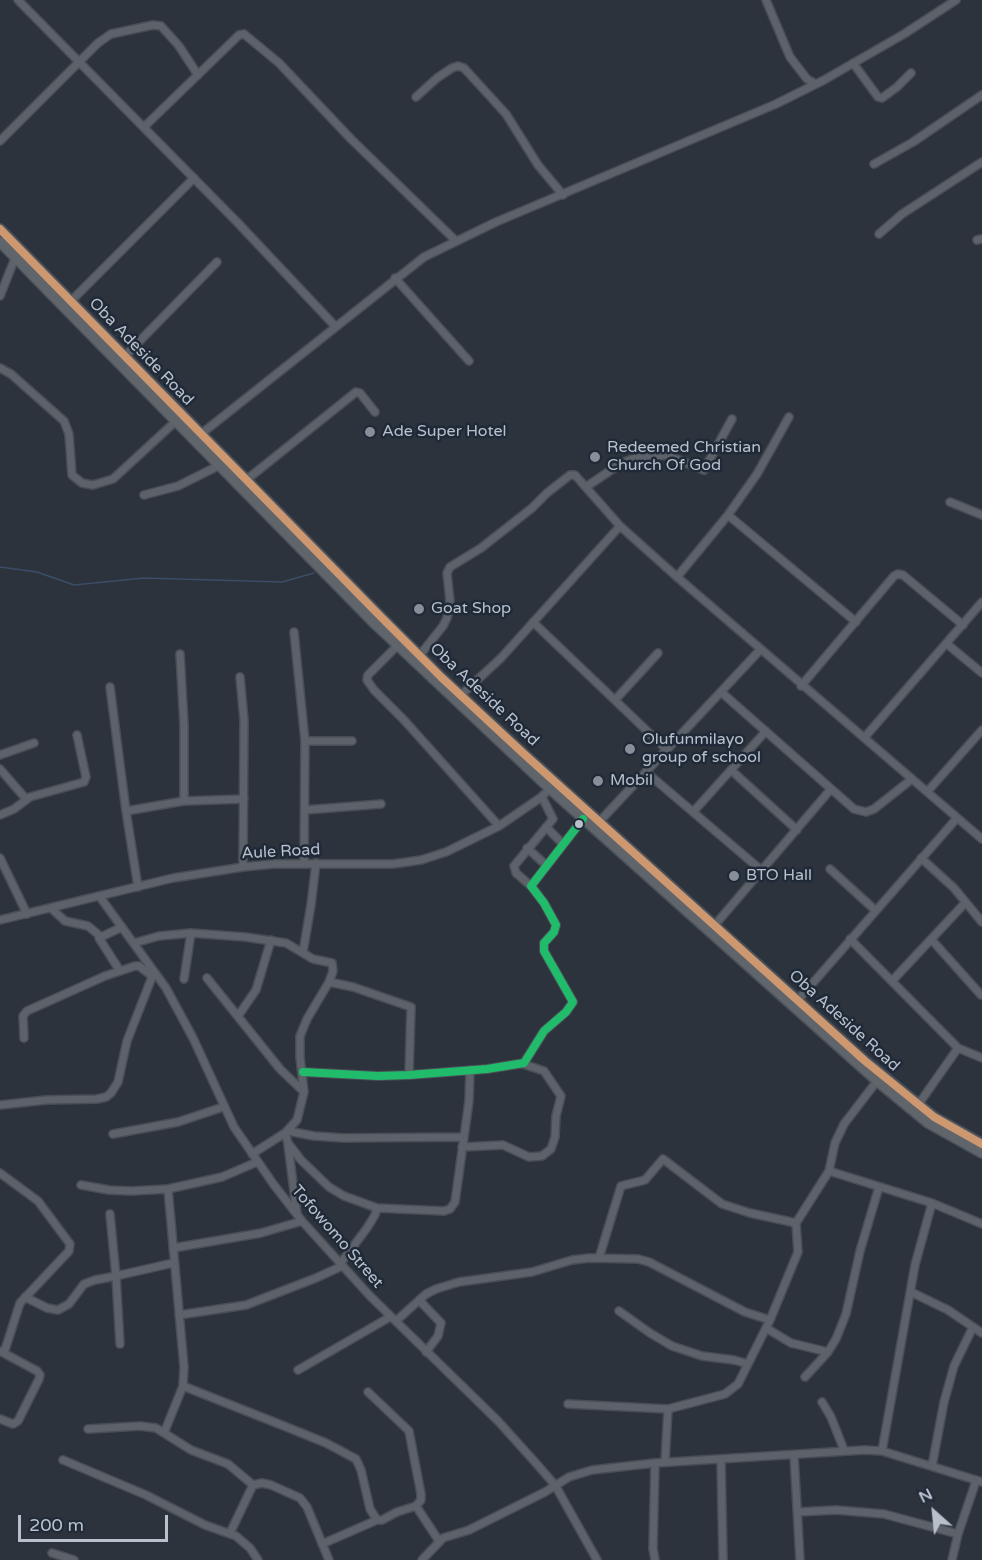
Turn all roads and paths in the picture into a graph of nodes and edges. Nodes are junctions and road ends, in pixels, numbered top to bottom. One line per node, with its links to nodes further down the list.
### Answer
1 (18, 0): 4 (street)
2 (766, 0): 8 (street)
3 (956, 0): 5 (street)
4 (80, 63): 7 (street); 11 (street); 12 (street)
5 (853, 63): 6 (street); 8 (street)
6 (911, 73)
7 (198, 75): 11 (street); 19 (street)
8 (816, 84): 16 (street)
9 (982, 95): 14 (street)
10 (416, 97): 16 (street)
11 (144, 127): 15 (street)
12 (0, 141)
13 (982, 162): 18 (street)
14 (874, 164)
15 (194, 178): 25 (street); 26 (street)
16 (562, 195): 19 (street)
17 (0, 230): 21 (main road, Oba Adeside Road)
18 (879, 234)
19 (455, 240): 23 (street)
20 (0, 242): 21 (main road)
21 (19, 255): 24 (street); 25 (main road, Oba Adeside Road); 33 (main road)
22 (217, 262): 27 (street)
23 (395, 278): 26 (street); 28 (street)
24 (0, 296)
25 (71, 301): 27 (main road, Oba Adeside Road)
26 (335, 326): 34 (street)
27 (125, 356): 34 (main road, Oba Adeside Road)
28 (469, 361)
29 (0, 368): 33 (street)
30 (375, 412): 36 (street)
31 (789, 417): 40 (street)
32 (732, 419): 37 (street)
33 (176, 421): 35 (main road)
34 (201, 434): 36 (main road, Oba Adeside Road)
35 (218, 466): 36 (main road); 38 (street)
36 (243, 484): 45 (main road)
37 (586, 487): 42 (street); 55 (street)
38 (144, 495)
39 (950, 502): 41 (street)
40 (728, 515): 43 (street); 47 (street)
41 (982, 515)
42 (620, 526): 43 (street); 46 (street)
43 (677, 577): 52 (street)
44 (982, 602): 48 (street)
45 (378, 621): 51 (main road); 55 (main road, Oba Adeside Road)
46 (533, 622): 61 (street); 62 (street)
47 (856, 622): 48 (street); 58 (street)
48 (963, 625): 50 (street)
49 (294, 632): 67 (street)
50 (947, 644): 56 (street); 66 (street)
51 (397, 646): 76 (main road); 91 (street)
52 (760, 650): 58 (street); 60 (street)
53 (657, 653): 62 (street)
54 (180, 654): 82 (street)
55 (420, 655): 61 (main road, Oba Adeside Road)
56 (982, 673)
57 (240, 677): 81 (street)
58 (801, 686): 66 (street)
59 (110, 687): 85 (street)
60 (721, 692): 64 (street); 70 (street)
61 (461, 695): 90 (main road, Oba Adeside Road)
62 (615, 700): 70 (street)
63 (982, 730): 78 (street)
64 (766, 731): 73 (street); 77 (street)
65 (77, 735): 80 (street)
66 (864, 738): 75 (street)
67 (305, 741): 68 (street); 84 (street)
68 (351, 741)
69 (34, 742): 71 (street)
70 (667, 750): 74 (street)
71 (0, 755)
72 (0, 769): 80 (street)
73 (731, 770): 86 (street); 93 (street)
74 (646, 772): 86 (street); 90 (street)
75 (912, 779): 77 (street); 78 (street)
76 (549, 789): 79 (street, Aule Road); 89 (main road)
77 (831, 789): 93 (street)
78 (927, 792): 88 (street)
79 (542, 797): 91 (street, Aule Road); 92 (street)
80 (26, 799): 87 (street)
81 (244, 799): 82 (street); 102 (street)
82 (184, 801): 85 (street)
83 (381, 804): 84 (street)
84 (305, 810): 99 (street)
85 (126, 811): 106 (street)
86 (694, 811): 104 (street)
87 (0, 815)
88 (957, 818): 94 (street); 98 (street)
89 (583, 819): 95 (street); 112 (main road)
90 (599, 822): 112 (main road, Oba Adeside Road)
91 (499, 826): 100 (street, Aule Road)
92 (546, 827): 95 (street); 96 (street)
93 (797, 830): 104 (street)
94 (982, 839)
95 (563, 844): 101 (street)
96 (527, 848): 101 (street); 105 (street)
97 (0, 858): 111 (street)
98 (921, 858): 108 (street); 110 (street)
99 (304, 863): 100 (street, Aule Road); 102 (street, Aule Road)
100 (316, 863): 123 (street)
101 (546, 865): 105 (street)
102 (243, 867): 106 (street, Aule Road)
103 (830, 869): 110 (street)
104 (761, 870): 115 (street)
105 (531, 886): 137 (street)
106 (138, 887): 107 (street, Aule Road)
107 (100, 897): 109 (street, Aule Road); 116 (street, Tofowomo Street)
108 (965, 903): 114 (street); 120 (street)
109 (52, 909): 111 (street, Aule Road); 118 (street)
110 (875, 910): 119 (street)
111 (27, 914): 113 (street, Aule Road)
112 (698, 916): 115 (main road, Oba Adeside Road); 132 (main road)
113 (0, 920)
114 (982, 922)
115 (714, 926): 131 (main road, Oba Adeside Road)
116 (122, 927): 118 (street); 122 (street, Tofowomo Street)
117 (191, 933): 121 (street); 122 (street); 127 (street)
118 (100, 936): 124 (street)
119 (850, 939): 128 (street); 131 (street)
120 (931, 939): 128 (street); 130 (street)
121 (271, 940): 123 (street); 133 (street)
122 (134, 943): 125 (street, Tofowomo Street)
123 (303, 952): 129 (street)
124 (120, 971): 125 (street); 134 (street)
125 (153, 974): 143 (street); 145 (street, Tofowomo Street)
126 (207, 978): 133 (street)
127 (184, 979)
128 (892, 981): 135 (street)
129 (329, 982): 139 (street); 140 (street)
130 (981, 995)
131 (798, 1000): 132 (main road, Oba Adeside Road)
132 (807, 1013): 141 (main road); 144 (main road, Oba Adeside Road)
133 (237, 1016): 142 (street)
134 (24, 1038)
135 (958, 1048): 136 (street); 144 (street)
136 (982, 1058)
137 (523, 1064): 138 (street); 151 (street)
138 (470, 1070): 140 (street); 148 (street)
139 (303, 1072): 140 (street); 142 (street)
140 (409, 1075)
141 (877, 1081): 152 (main road); 155 (street)
142 (304, 1092): 146 (street)
143 (0, 1105)
144 (918, 1106): 150 (main road, Oba Adeside Road)
145 (223, 1107): 147 (street); 153 (street, Tofowomo Street)
146 (286, 1132): 148 (street); 149 (street); 153 (street)
147 (113, 1134)
148 (464, 1137): 151 (street)
149 (288, 1143): 161 (street); 163 (street)
150 (982, 1144)
151 (462, 1147): 161 (street)
152 (982, 1153)
153 (252, 1154): 154 (street, Tofowomo Street)
154 (257, 1162): 159 (street); 163 (street, Tofowomo Street)
155 (829, 1172): 158 (street); 165 (street)
156 (0, 1173): 173 (street)
157 (81, 1185): 159 (street)
158 (879, 1187): 160 (street); 185 (street)
159 (168, 1189): 167 (street)
160 (932, 1203): 166 (street); 172 (street)
161 (377, 1208): 170 (street)
162 (110, 1214): 171 (street)
163 (297, 1214): 164 (street, Tofowomo Street)
164 (302, 1221): 167 (street); 170 (street, Tofowomo Street)
165 (796, 1223): 168 (street); 178 (street)
166 (982, 1224)
167 (173, 1248): 169 (street)
168 (599, 1258): 174 (street); 178 (street)
169 (173, 1263): 171 (street); 176 (street)
170 (341, 1265): 176 (street); 177 (street, Tofowomo Street)
171 (116, 1276): 173 (street); 182 (street)
172 (911, 1292): 179 (street); 198 (street)
173 (25, 1297): 183 (street)
174 (419, 1300): 177 (street); 184 (street)
175 (619, 1311): 186 (street)
176 (179, 1315): 189 (street)
177 (393, 1319): 184 (street, Tofowomo Street); 187 (street)
178 (770, 1320): 180 (street)
179 (973, 1327): 181 (street); 204 (street)
180 (766, 1328): 185 (street); 186 (street)
181 (982, 1332)
182 (120, 1344)
183 (2, 1352): 194 (street)
184 (426, 1352): 207 (street, Tofowomo Street)
185 (828, 1352): 188 (street)
186 (748, 1364): 193 (street)
187 (298, 1370)
188 (805, 1377)
189 (183, 1386): 196 (street); 210 (street)
190 (368, 1392): 208 (street)
191 (822, 1402): 197 (street)
192 (568, 1404): 193 (street)
193 (668, 1409): 202 (street)
194 (0, 1419)
195 (88, 1429): 196 (street)
196 (164, 1433): 206 (street)
197 (844, 1450): 198 (street); 199 (street)
198 (882, 1451): 204 (street)
199 (794, 1455): 200 (street); 209 (street)
200 (721, 1459): 202 (street); 222 (street)
201 (63, 1460): 211 (street)
202 (665, 1462): 203 (street)
203 (655, 1463): 207 (street); 221 (street)
204 (932, 1466): 205 (street)
205 (979, 1481): 212 (street)
206 (253, 1485): 211 (street); 214 (street)
207 (555, 1485): 213 (street); 220 (street, Tofowomo Street)
208 (416, 1506): 210 (street); 213 (street)
209 (798, 1512): 212 (street); 223 (street)
210 (376, 1520): 214 (street)
211 (230, 1533): 217 (street)
212 (958, 1534): 224 (street)
213 (439, 1541): 219 (street)
214 (322, 1544): 218 (street)
215 (52, 1553): 216 (street)
216 (74, 1560)
217 (258, 1560)
218 (329, 1560)
219 (422, 1560)
220 (597, 1560)
221 (655, 1560)
222 (723, 1560)
223 (800, 1560)
224 (952, 1560)

